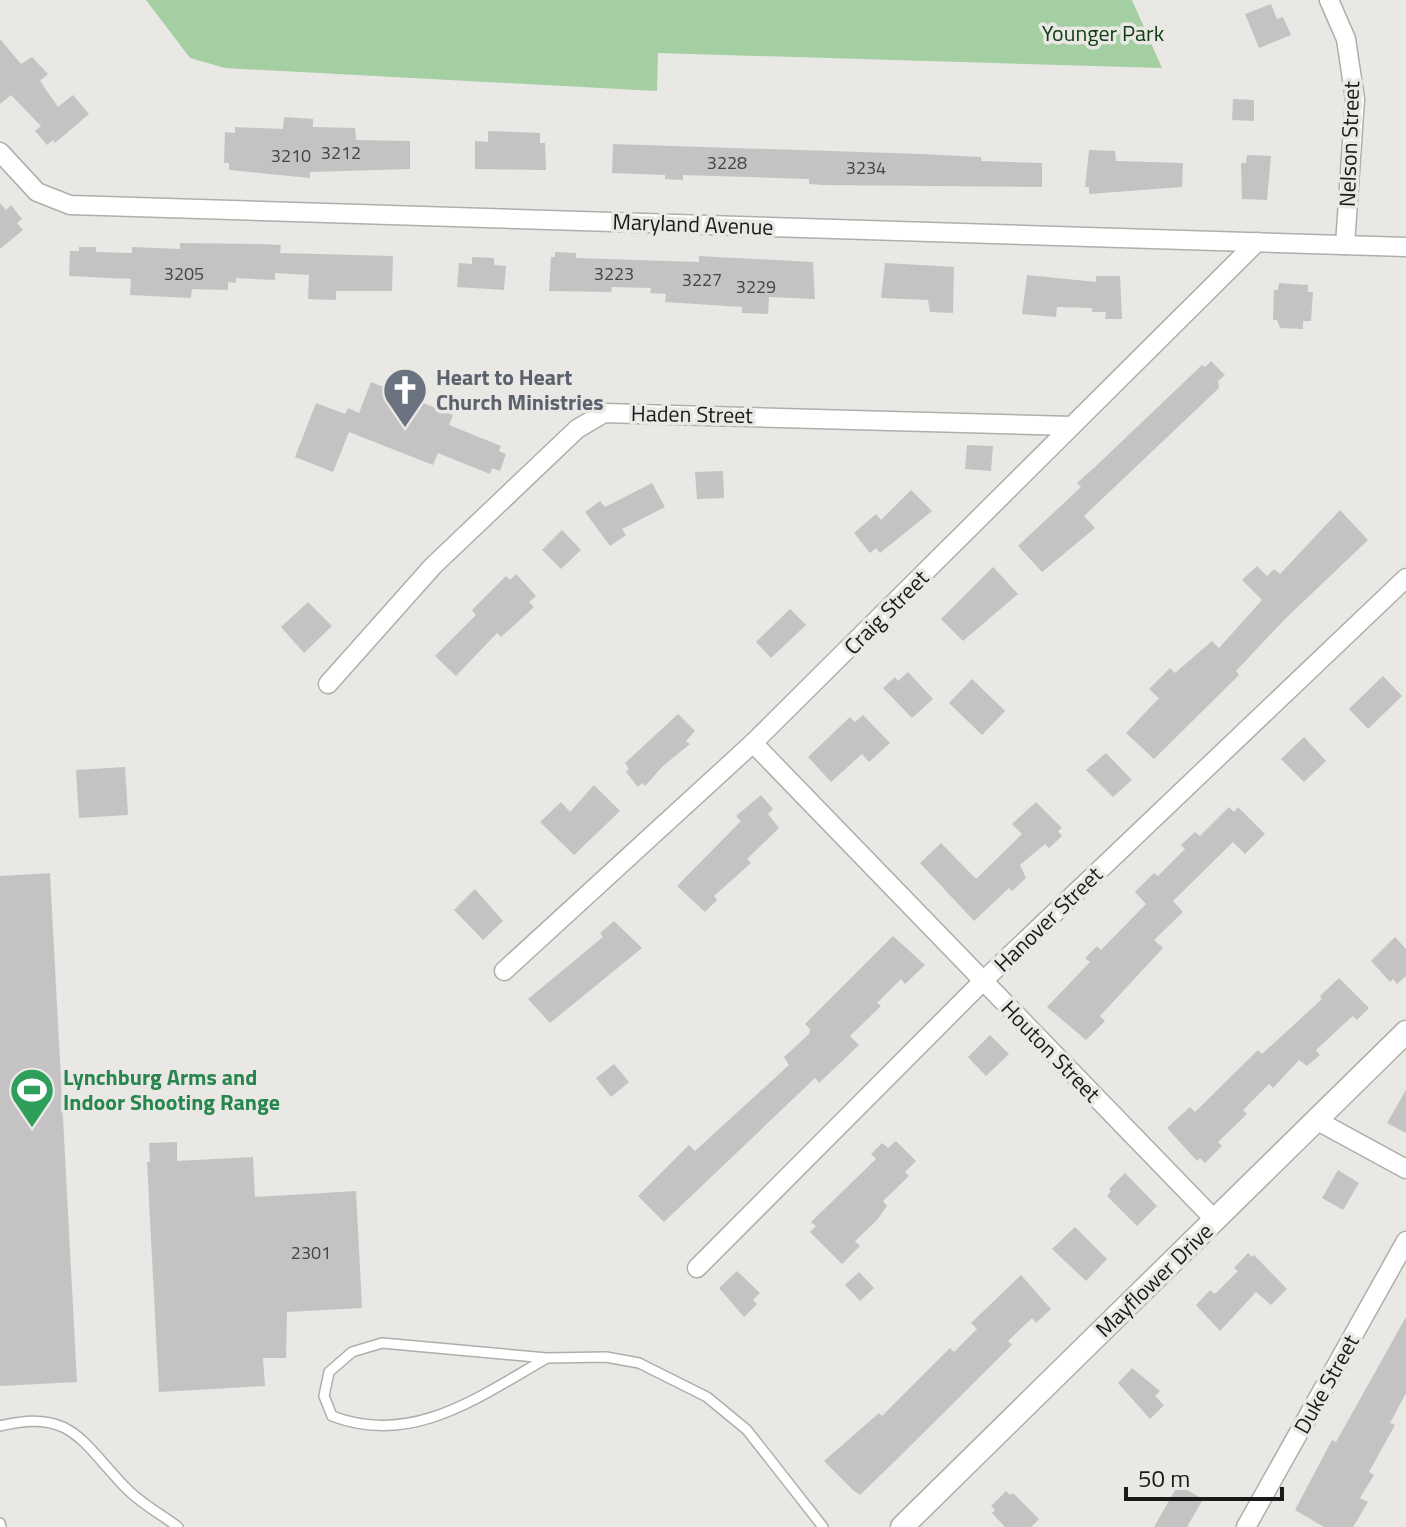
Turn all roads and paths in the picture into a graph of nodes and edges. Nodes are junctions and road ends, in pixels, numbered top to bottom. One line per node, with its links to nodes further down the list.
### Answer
1 (1329, 0): 4 (street, Nelson Street)
2 (0, 152): 3 (street, Maryland Avenue)
3 (1257, 242): 4 (street, Maryland Avenue); 6 (street, Craig Street)
4 (1345, 245): 5 (street, Maryland Avenue)
5 (1406, 247)
6 (1072, 426): 8 (street, Haden Street); 9 (street, Craig Street)
7 (1406, 578): 11 (street, Hanover Street)
8 (328, 684)
9 (753, 743): 10 (street, Craig Street); 11 (street, Houton Street)
10 (504, 971)
11 (983, 981): 15 (street, Houton Street); 17 (street, Hanover Street)
12 (1406, 1032): 13 (street, Mayflower Drive)
13 (1316, 1120): 14 (street); 15 (street, Mayflower Drive)
14 (1406, 1169)
15 (1215, 1220): 22 (street, Mayflower Drive)
16 (1406, 1241): 23 (street, Duke Street)
17 (697, 1268)
18 (547, 1358): 18 (lane); 21 (lane)
19 (0, 1426): 20 (lane)
20 (178, 1527)
21 (823, 1527)
22 (902, 1527)
23 (1246, 1527)

